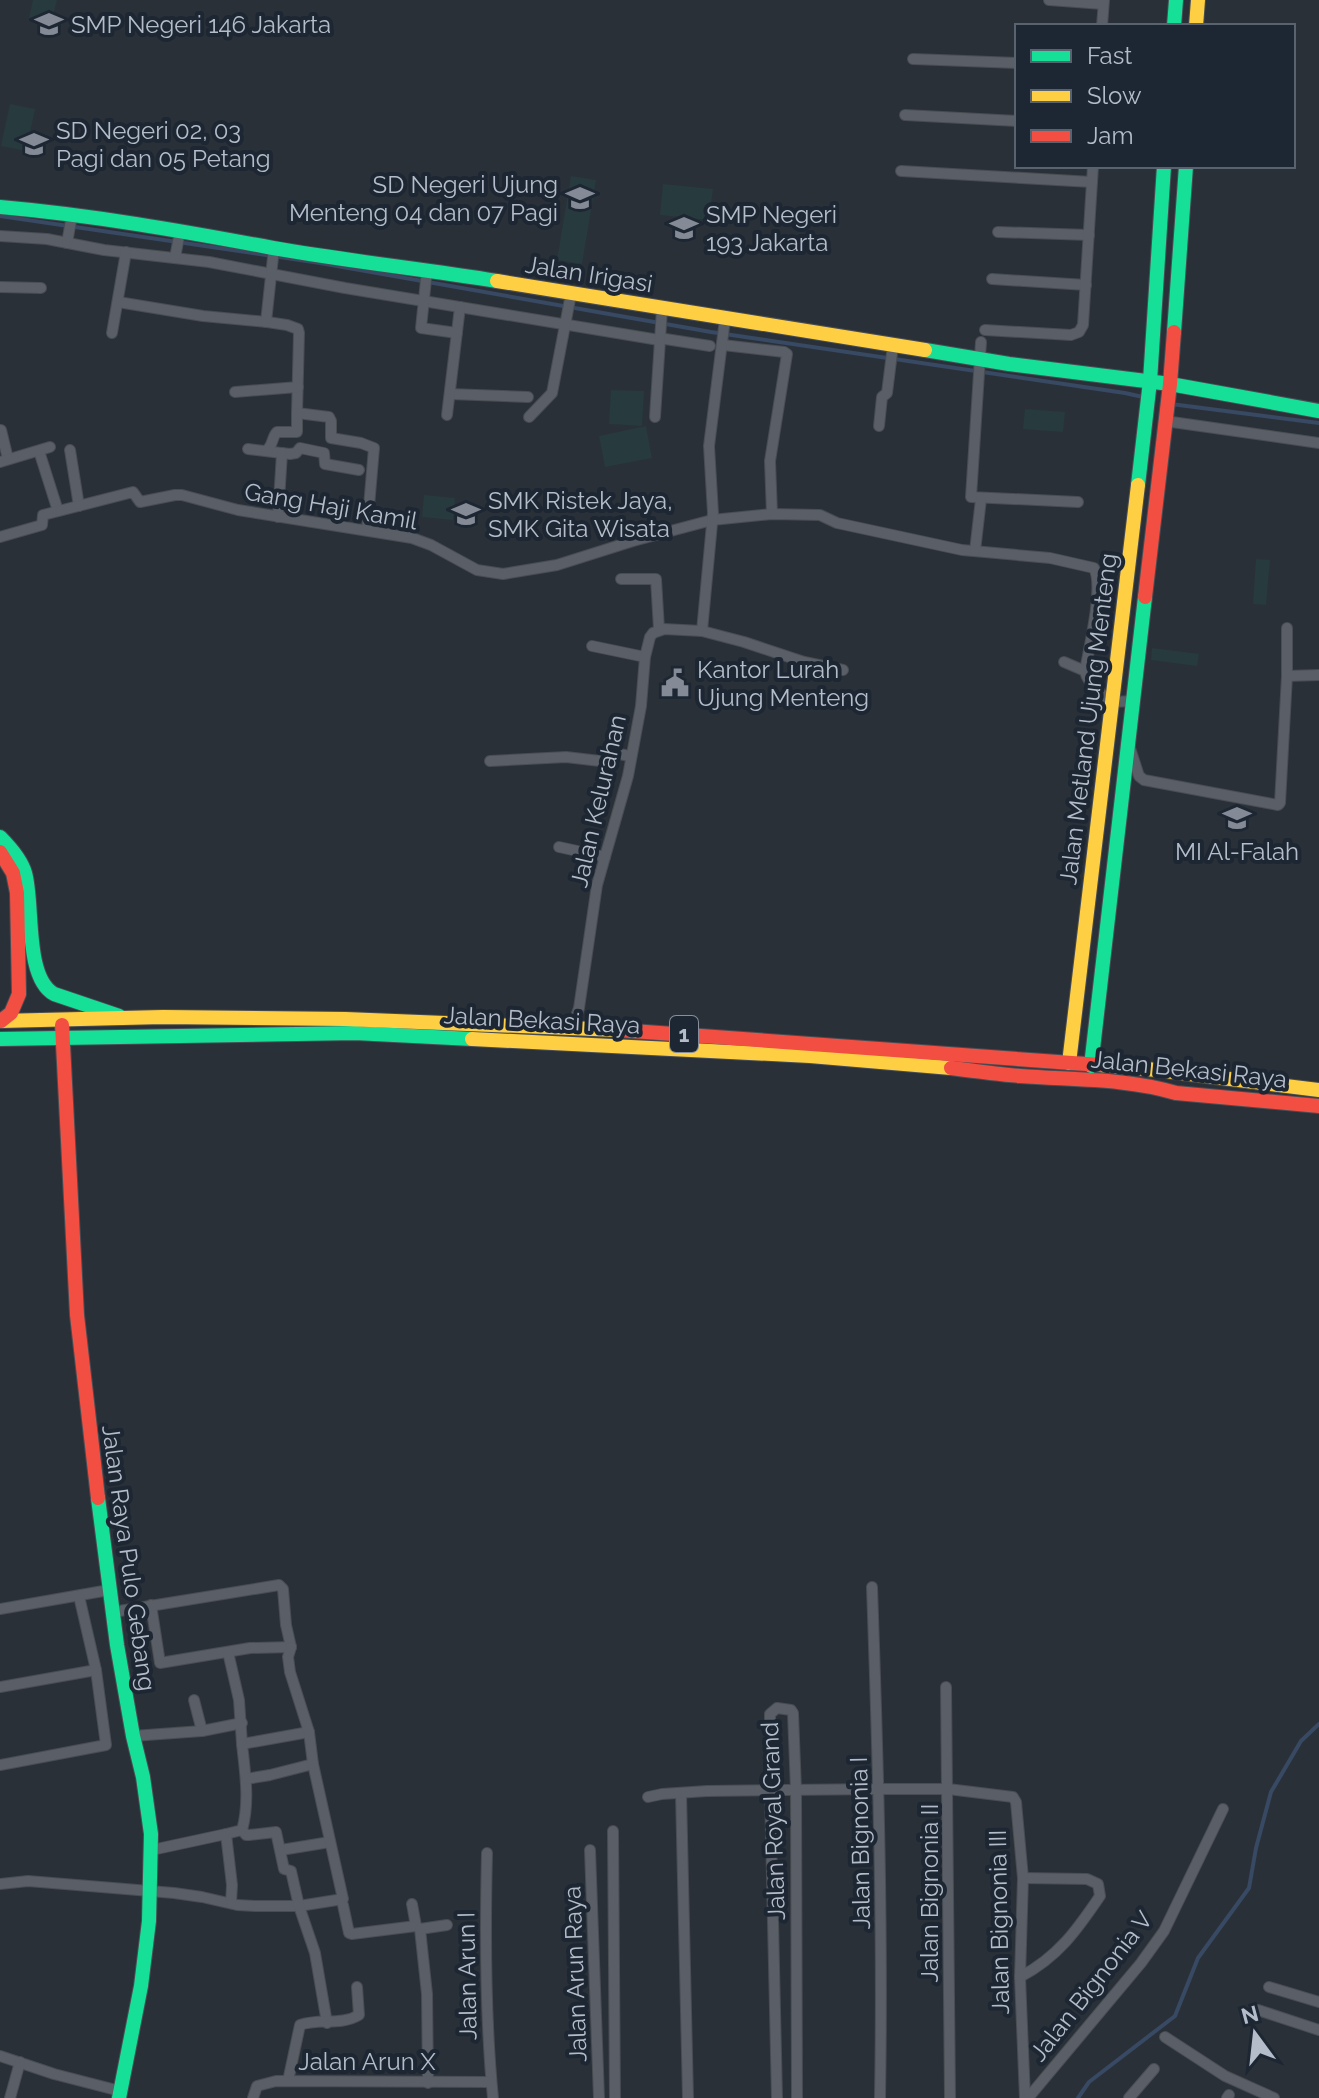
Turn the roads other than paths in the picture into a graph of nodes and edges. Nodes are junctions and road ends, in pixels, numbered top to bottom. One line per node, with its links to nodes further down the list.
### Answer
1 (1049, 0): 4 (street)
2 (1176, 0): 6 (main road)
3 (1198, 0): 7 (main road)
4 (1103, 2): 5 (street)
5 (1102, 24)
6 (1174, 24)
7 (1196, 24)
8 (913, 59): 9 (street)
9 (1015, 63)
10 (905, 115): 11 (street)
11 (1015, 121)
12 (1093, 168): 16 (street)
13 (1164, 168): 50 (main road, Jalan Metland Ujung Menteng)
14 (1186, 168): 51 (main road, Jalan Metland Ujung Menteng)
15 (901, 171): 16 (street)
16 (1092, 182): 21 (street)
17 (0, 207): 18 (main road, Jalan Irigasi)
18 (71, 219): 20 (main road, Jalan Irigasi); 23 (street)
19 (998, 232): 21 (street)
20 (180, 234): 25 (main road, Jalan Irigasi); 26 (street)
21 (1089, 235): 30 (street)
22 (0, 236): 23 (street)
23 (67, 242): 24 (street)
24 (126, 252): 26 (street); 35 (street)
25 (274, 252): 27 (street); 28 (main road, Jalan Irigasi)
26 (176, 256): 27 (street)
27 (272, 271): 34 (street); 38 (street)
28 (426, 274): 33 (main road, Jalan Irigasi); 34 (street)
29 (992, 279): 30 (street)
30 (1086, 285): 41 (street)
31 (0, 287): 32 (street)
32 (41, 288)
33 (570, 299): 37 (main road, Jalan Irigasi); 40 (street)
34 (423, 300): 36 (street); 43 (street)
35 (118, 302): 38 (street); 42 (street)
36 (460, 307): 40 (street); 43 (street)
37 (661, 313): 39 (main road, Jalan Irigasi); 44 (street)
38 (266, 322): 52 (street)
39 (725, 322): 46 (street); 48 (main road, Jalan Irigasi)
40 (566, 323): 44 (street); 59 (street)
41 (985, 330)
42 (112, 333)
43 (457, 333): 54 (street)
44 (659, 338): 47 (street); 60 (street)
45 (981, 342): 49 (street)
46 (723, 343): 75 (street); 77 (street)
47 (710, 346)
48 (892, 351): 49 (main road, Jalan Irigasi); 62 (street)
49 (980, 363): 50 (main road, Jalan Irigasi); 71 (street)
50 (1150, 382): 51 (main road, Jalan Irigasi); 88 (main road, Jalan Metland Ujung Menteng)
51 (1170, 386): 56 (main road, Jalan Irigasi); 61 (main road, Jalan Metland Ujung Menteng)
52 (298, 387): 53 (street); 57 (street)
53 (235, 392)
54 (450, 394): 55 (street); 58 (street)
55 (528, 397)
56 (1319, 411)
57 (297, 413): 67 (street); 78 (street)
58 (447, 415)
59 (529, 417)
60 (655, 417)
61 (1165, 419): 64 (street); 93 (main road, Jalan Metland Ujung Menteng)
62 (879, 426)
63 (1, 430): 69 (street)
64 (1319, 443)
65 (248, 449): 67 (street)
66 (70, 450): 73 (street)
67 (266, 451): 68 (street)
68 (282, 453): 70 (street); 76 (street)
69 (4, 461): 74 (street)
70 (359, 470)
71 (981, 499): 72 (street); 80 (street)
72 (1078, 502)
73 (79, 506): 74 (street, Gang Haji Kamil); 76 (street, Gang Haji Kamil)
74 (58, 511): 79 (street, Gang Haji Kamil)
75 (772, 514): 77 (street, Gang Haji Kamil); 80 (street, Gang Haji Kamil)
76 (278, 517): 78 (street, Gang Haji Kamil)
77 (712, 520): 78 (street, Gang Haji Kamil); 84 (street)
78 (367, 530)
79 (0, 537)
80 (975, 551): 90 (street, Gang Haji Kamil)
81 (621, 579): 83 (street)
82 (1287, 628): 92 (street)
83 (659, 629): 84 (street); 86 (street, Jalan Kelurahan)
84 (702, 631): 89 (street)
85 (592, 646): 86 (street)
86 (645, 657): 96 (street, Jalan Kelurahan)
87 (1064, 662): 90 (street)
88 (1116, 669): 90 (street); 94 (main road, Jalan Metland Ujung Menteng)
89 (843, 670)
90 (1085, 671): 94 (street)
91 (1319, 675): 92 (street)
92 (1287, 676): 95 (street)
93 (1133, 701): 94 (street); 95 (main road, Jalan Metland Ujung Menteng)
94 (1112, 702): 111 (main road, Jalan Metland Ujung Menteng)
95 (1128, 743): 112 (main road, Jalan Metland Ujung Menteng)
96 (630, 756): 97 (street); 101 (street, Jalan Kelurahan)
97 (490, 761)
98 (0, 837): 102 (main road)
99 (559, 847): 101 (street)
100 (0, 852): 102 (main road)
101 (605, 857): 107 (street, Jalan Kelurahan)
102 (19, 871): 103 (main road); 105 (main road)
103 (123, 1018): 104 (main road, Jalan Bekasi Raya / 1); 106 (main road, Jalan Bekasi Raya / 1)
104 (62, 1020): 105 (main road, Jalan Bekasi Raya / 1); 108 (main road, Jalan Raya Pulo Gebang)
105 (0, 1021)
106 (355, 1026): 107 (main road, Jalan Bekasi Raya / 1); 108 (main road, Jalan Bekasi Raya / 1); 110 (main road, Jalan Bekasi Raya / 1)
107 (572, 1028): 110 (main road, Jalan Bekasi Raya / 1)
108 (62, 1037): 109 (main road, Jalan Bekasi Raya / 1); 116 (main road, Jalan Raya Pulo Gebang)
109 (0, 1039)
110 (922, 1059): 111 (main road, Jalan Bekasi Raya / 1); 114 (main road, Jalan Bekasi Raya / 1)
111 (1069, 1063): 112 (main road, Jalan Bekasi Raya / 1)
112 (1091, 1066): 113 (main road, Jalan Bekasi Raya / 1)
113 (1319, 1090)
114 (1319, 1106)
115 (872, 1587): 136 (street, Jalan Bignonia I)
116 (109, 1590): 117 (street); 120 (main road, Jalan Raya Pulo Gebang)
117 (79, 1596): 119 (street); 123 (street)
118 (151, 1605): 120 (street); 121 (street); 122 (street)
119 (0, 1609)
120 (113, 1612): 130 (main road, Jalan Raya Pulo Gebang)
121 (291, 1647): 122 (street); 129 (street)
122 (228, 1652): 127 (street)
123 (96, 1670): 124 (street); 133 (street)
124 (0, 1687)
125 (946, 1687): 137 (street, Jalan Bignonia II)
126 (194, 1700): 128 (street)
127 (242, 1723): 128 (street); 131 (street)
128 (202, 1731): 130 (street)
129 (309, 1732): 131 (street); 132 (street)
130 (133, 1736): 146 (main road, Jalan Raya Pulo Gebang)
131 (242, 1744): 134 (street)
132 (313, 1764): 134 (street); 145 (street)
133 (0, 1765)
134 (246, 1779): 142 (street)
135 (770, 1789): 138 (street, Jalan Bignonia III); 138 (street, Jalan Royal Grand); 139 (street, Jalan Bignonia III); 180 (street, Jalan Royal Grand)
136 (879, 1789): 137 (street, Jalan Bignonia III); 138 (street, Jalan Bignonia III); 182 (street, Jalan Bignonia I)
137 (948, 1789): 150 (street, Jalan Bignonia III); 183 (street, Jalan Bignonia II)
138 (796, 1790): 181 (street, Jalan Royal Grand)
139 (681, 1793): 140 (street, Jalan Bignonia III); 179 (street)
140 (648, 1797)
141 (1223, 1809): 184 (street, Jalan Bignonia V)
142 (242, 1830): 144 (street); 147 (street)
143 (613, 1831): 178 (street)
144 (226, 1834): 146 (street); 153 (street)
145 (330, 1842): 147 (street); 156 (street)
146 (152, 1850): 152 (main road, Jalan Raya Pulo Gebang)
147 (281, 1850): 156 (street)
148 (590, 1850): 177 (street, Jalan Arun Raya)
149 (487, 1853): 171 (street, Jalan Arun I)
150 (1023, 1878): 159 (street, Jalan Bignonia III); 159 (street)
151 (0, 1884): 152 (street)
152 (150, 1892): 153 (street); 173 (main road, Jalan Raya Pulo Gebang)
153 (231, 1903): 156 (street)
154 (412, 1904): 158 (street)
155 (343, 1905): 158 (street)
156 (299, 1906): 164 (street)
157 (447, 1925): 158 (street)
158 (418, 1927): 172 (street)
159 (1020, 1977): 184 (street, Jalan Bignonia III)
160 (357, 1987): 164 (street)
161 (1269, 1987): 162 (street)
162 (1319, 2002)
163 (1258, 2010): 165 (street)
164 (327, 2023): 170 (street)
165 (1319, 2030)
166 (1165, 2037): 186 (street)
167 (0, 2056): 168 (street)
168 (20, 2062): 173 (street); 174 (street)
169 (1154, 2069): 185 (street)
170 (288, 2081): 172 (street, Jalan Arun X); 175 (street, Jalan Arun X)
171 (491, 2082): 172 (street, Jalan Arun X); 176 (street, Jalan Arun I)
172 (428, 2083)
173 (119, 2094)
174 (10, 2098)
175 (253, 2098)
176 (493, 2098)
177 (599, 2098)
178 (615, 2098)
179 (688, 2098)
180 (777, 2098)
181 (797, 2098)
182 (880, 2098)
183 (950, 2098)
184 (1026, 2098)
185 (1129, 2098)
186 (1274, 2098)

